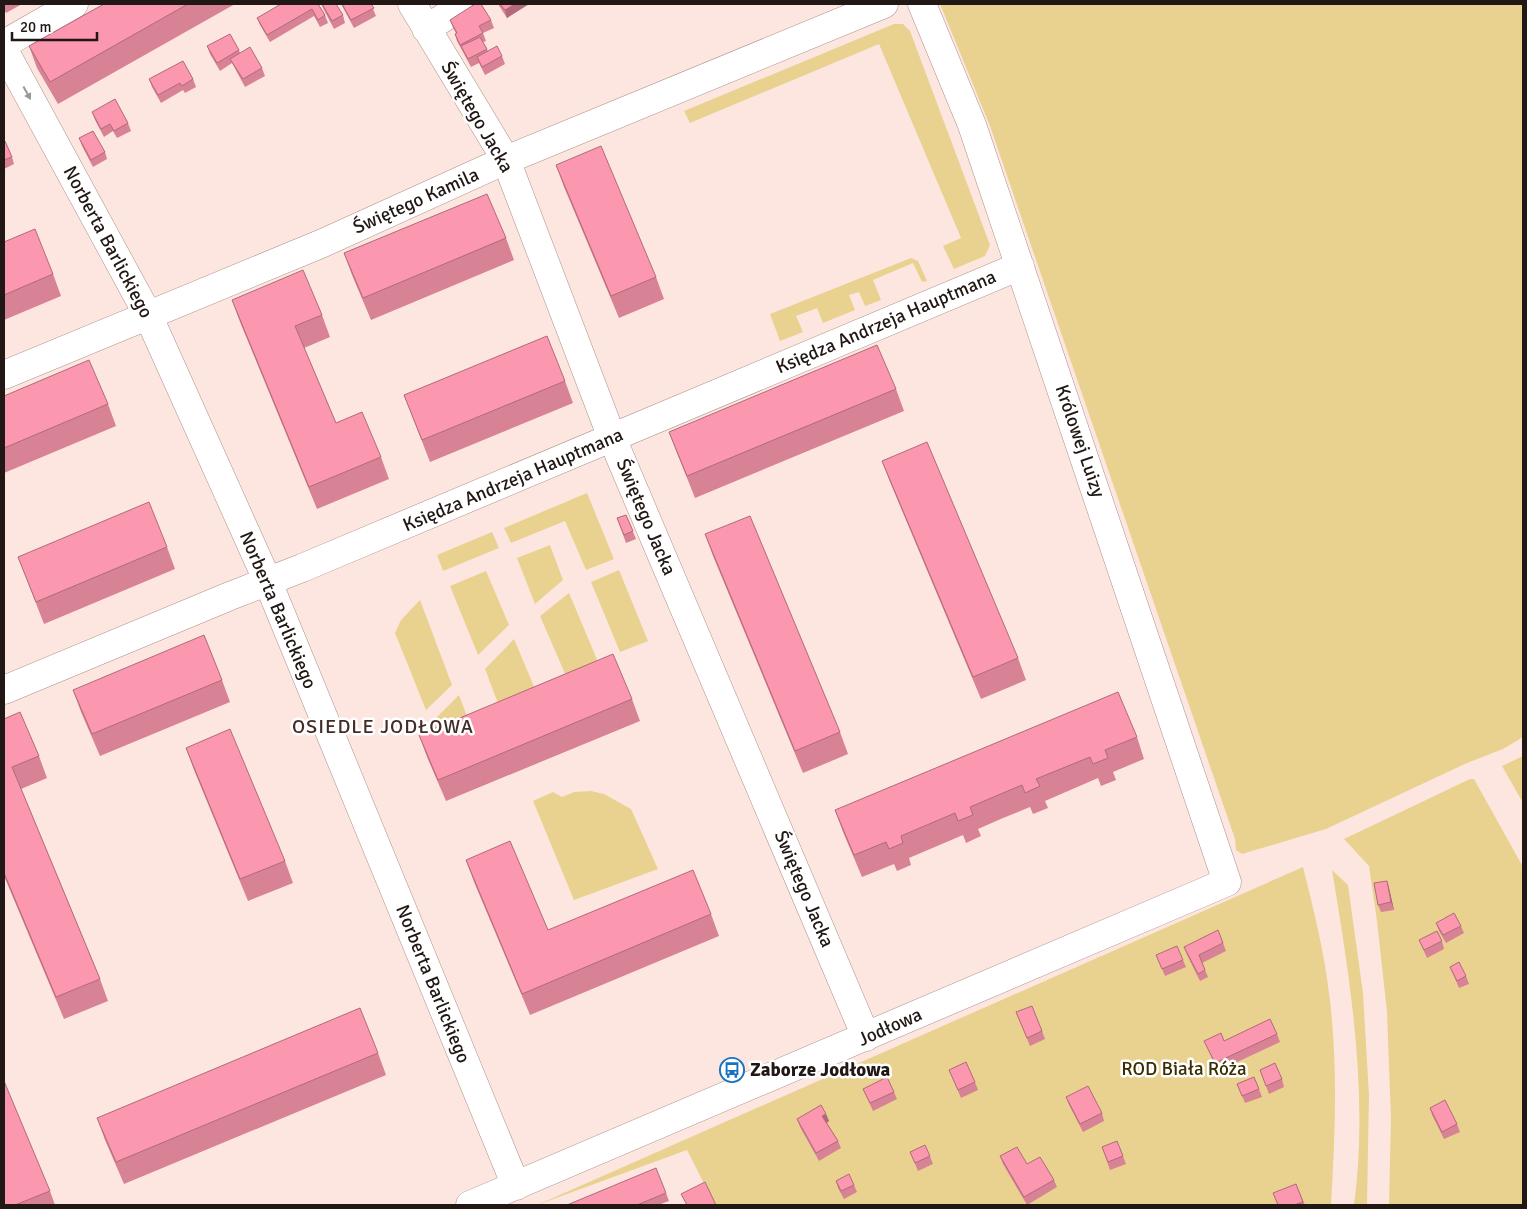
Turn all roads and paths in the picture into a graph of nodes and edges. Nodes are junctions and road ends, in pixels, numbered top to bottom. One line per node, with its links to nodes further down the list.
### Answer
1 (74, 4): 7 (street)
2 (412, 4): 6 (street, Świętego Jacka)
3 (465, 4): 6 (street)
4 (884, 4): 9 (street, Świętego Kamila)
5 (922, 4): 10 (street, Królowej Luizy)
6 (426, 29): 9 (street, Świętego Jacka)
7 (4, 44)
8 (4, 50): 11 (street, Norberta Barlickiego, one-way to 11)
9 (506, 160): 11 (street, Świętego Kamila); 13 (street, Świętego Jacka)
10 (1020, 266): 13 (street, Księdza Andrzeja Hauptmana); 16 (street, Królowej Luizy)
11 (148, 315): 12 (street, Świętego Kamila); 14 (street, Norberta Barlickiego)
12 (4, 374)
13 (612, 438): 14 (street, Księdza Andrzeja Hauptmana); 17 (street, Świętego Jacka)
14 (268, 582): 15 (street, Księdza Andrzeja Hauptmana); 18 (street, Norberta Barlickiego)
15 (4, 690)
16 (1227, 882): 17 (street, Jodłowa)
17 (866, 1037): 18 (street, Jodłowa)
18 (516, 1186): 19 (street, Jodłowa)
19 (470, 1205)

